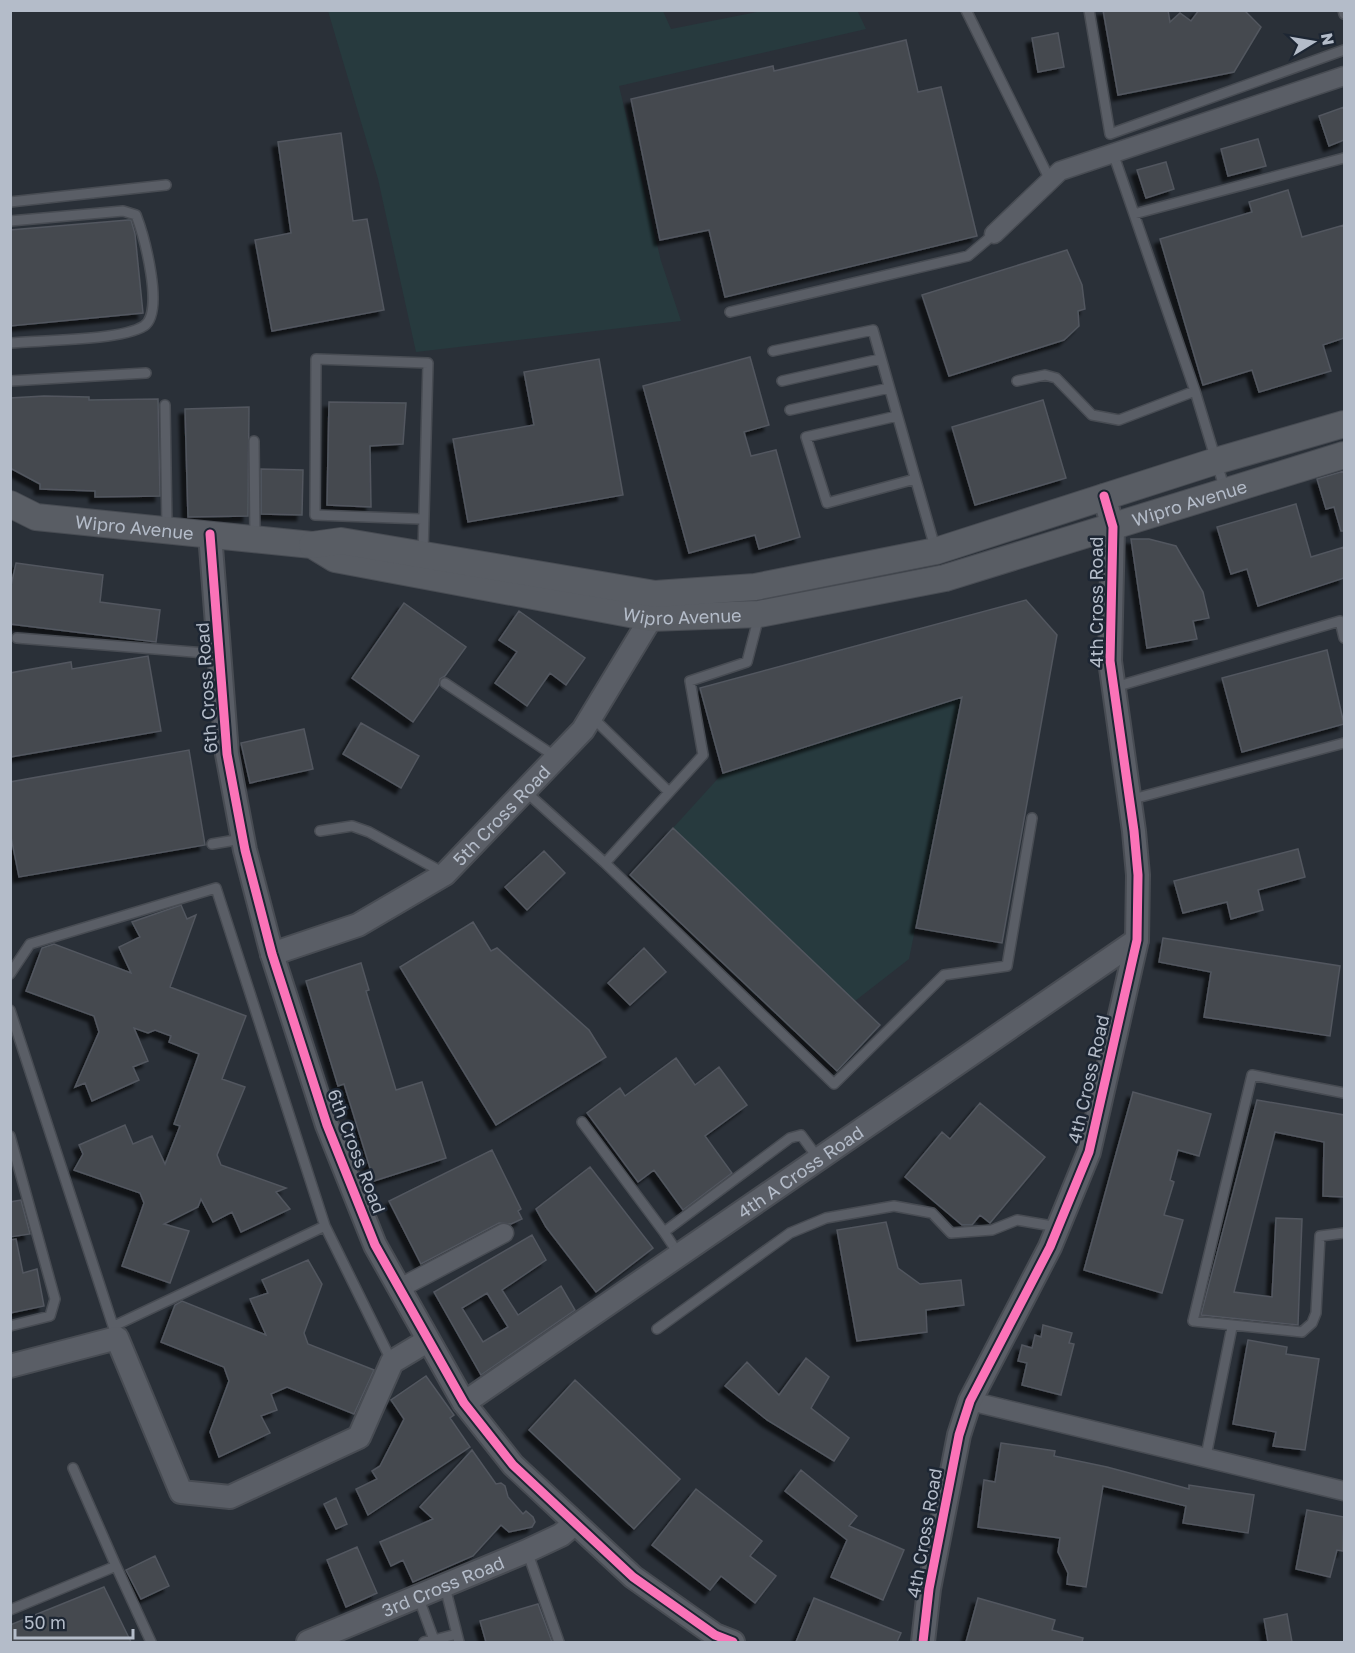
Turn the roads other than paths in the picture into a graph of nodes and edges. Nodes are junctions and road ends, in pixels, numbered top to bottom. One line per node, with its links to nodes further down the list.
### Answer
1 (966, 10): 7 (lane)
2 (1089, 10): 3 (lane)
3 (1344, 50)
4 (1344, 76): 5 (street)
5 (1113, 153): 7 (street); 10 (lane)
6 (1344, 158): 10 (lane)
7 (1050, 180): 12 (street)
8 (166, 185): 9 (lane)
9 (10, 202)
10 (1134, 214): 22 (lane)
11 (10, 221): 14 (lane)
12 (994, 234): 13 (lane)
13 (730, 312)
14 (10, 343)
15 (773, 351): 16 (lane)
16 (880, 359): 19 (lane); 21 (lane)
17 (146, 373): 18 (lane)
18 (10, 381)
19 (782, 381)
20 (1017, 381): 22 (lane)
21 (889, 388): 24 (lane); 25 (lane)
22 (1195, 391): 29 (lane)
23 (165, 405): 36 (lane)
24 (790, 410)
25 (897, 416): 30 (lane); 30 (lane)
26 (1344, 424): 29 (main road, Wipro Avenue)
27 (254, 441): 38 (lane)
28 (1344, 455): 31 (main road, Wipro Avenue)
29 (1216, 461): 31 (lane); 32 (main road, Wipro Avenue)
30 (915, 479): 40 (lane)
31 (1226, 492): 35 (main road, Wipro Avenue)
32 (1104, 496): 35 (street, 4th Cross Road); 40 (main road, Wipro Avenue)
33 (10, 504): 36 (main road, Wipro Avenue)
34 (422, 519): 34 (lane); 41 (lane)
35 (1113, 527): 43 (main road, Wipro Avenue); 48 (street, 4th Cross Road)
36 (166, 530): 37 (main road, Wipro Avenue)
37 (210, 534): 38 (main road, Wipro Avenue); 46 (street, 6th Cross Road)
38 (255, 538): 39 (main road, Wipro Avenue)
39 (312, 545): 41 (main road, Wipro Avenue); 42 (main road, Wipro Avenue)
40 (936, 551): 42 (main road, Wipro Avenue)
41 (423, 555): 42 (main road, Wipro Avenue)
42 (653, 606): 43 (main road, Wipro Avenue); 49 (street, 5th Cross Road)
43 (759, 614): 53 (lane)
44 (17, 638): 46 (lane)
45 (1344, 638): 48 (lane)
46 (220, 654): 57 (street, 6th Cross Road)
47 (445, 683): 51 (lane)
48 (1113, 687): 54 (street, 4th Cross Road)
49 (591, 717): 51 (street, 5th Cross Road); 53 (lane)
50 (1344, 743): 54 (lane)
51 (556, 757): 52 (street, 5th Cross Road)
52 (525, 790): 59 (lane); 60 (street, 5th Cross Road)
53 (669, 792): 59 (lane)
54 (1129, 800): 61 (street, 4th Cross Road)
55 (1032, 819): 59 (lane)
56 (320, 831): 60 (lane)
57 (243, 838): 58 (lane); 62 (street, 6th Cross Road)
58 (212, 844)
59 (604, 863)
60 (445, 874): 62 (street, 5th Cross Road)
61 (1137, 940): 68 (street, 4th A Cross Road); 70 (street, 4th Cross Road)
62 (272, 954): 75 (street, 6th Cross Road)
63 (10, 974): 69 (lane)
64 (10, 1010): 79 (lane)
65 (1344, 1093): 77 (lane)
66 (582, 1122): 71 (lane)
67 (10, 1136): 76 (lane)
68 (818, 1158): 71 (lane); 74 (street, 4th A Cross Road)
69 (325, 1226): 79 (lane); 81 (lane)
70 (1058, 1227): 78 (lane); 83 (street, 4th Cross Road)
71 (664, 1232): 74 (lane)
72 (504, 1233): 75 (street)
73 (1344, 1233): 77 (lane)
74 (678, 1253): 84 (street, 4th A Cross Road)
75 (398, 1290): 80 (street, 6th Cross Road)
76 (10, 1326)
77 (1232, 1326): 85 (lane)
78 (657, 1329)
79 (115, 1332): 81 (street); 82 (street)
80 (427, 1341): 81 (street); 84 (street, 6th Cross Road)
81 (392, 1362)
82 (10, 1366)
83 (970, 1401): 85 (street); 101 (street, 4th Cross Road)
84 (464, 1402): 88 (street, 6th Cross Road)
85 (1206, 1456): 87 (street)
86 (73, 1468): 90 (lane)
87 (1344, 1491)
88 (574, 1524): 89 (street, 3rd Cross Road); 96 (street, 6th Cross Road)
89 (527, 1551): 91 (street, 3rd Cross Road); 100 (lane)
90 (116, 1566): 93 (lane); 97 (lane)
91 (444, 1585): 92 (street, 3rd Cross Road); 94 (lane)
92 (418, 1596): 95 (lane); 98 (street, 3rd Cross Road)
93 (10, 1610)
94 (458, 1638): 95 (lane)
95 (435, 1640): 99 (lane)
96 (722, 1640)
97 (151, 1642)
98 (308, 1642)
99 (424, 1642)
100 (559, 1642)
101 (923, 1642)

